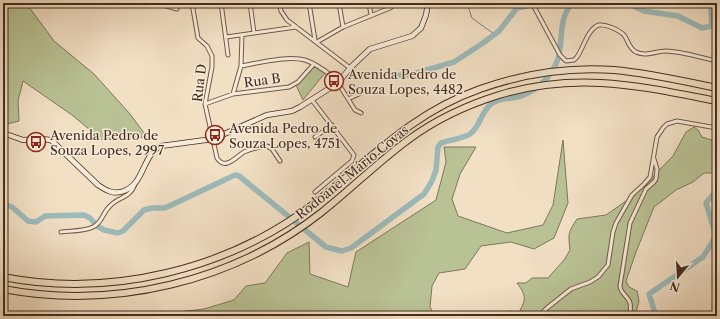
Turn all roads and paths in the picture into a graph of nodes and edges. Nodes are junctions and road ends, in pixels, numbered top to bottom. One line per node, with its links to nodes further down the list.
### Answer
1 (156, 3): 12 (street)
2 (192, 3): 32 (street, Rua D)
3 (221, 3): 18 (street)
4 (250, 3): 16 (street)
5 (279, 3): 14 (street)
6 (309, 3): 19 (street)
7 (339, 3): 15 (street)
8 (369, 3): 13 (street)
9 (428, 3): 24 (main road)
10 (532, 3): 21 (street)
11 (394, 5): 13 (street)
12 (177, 9)
13 (371, 15): 15 (street)
14 (296, 27): 16 (street); 19 (street)
15 (343, 27): 19 (street)
16 (254, 33): 17 (street)
17 (242, 35): 18 (street); 23 (street)
18 (226, 37): 20 (street)
19 (316, 41): 24 (street)
20 (228, 55)
21 (717, 61)
22 (314, 64): 23 (street); 25 (street); 27 (street, Rua B)
23 (241, 66): 27 (street)
24 (350, 68): 25 (main road)
25 (339, 82): 29 (street); 30 (main road)
26 (717, 88): 44 (highway, Rodoanel Mário Covas)
27 (233, 94): 32 (street, Rua B)
28 (359, 94): 29 (street)
29 (348, 99): 33 (street)
30 (312, 100): 34 (street); 38 (main road)
31 (717, 101): 45 (highway, Rodoanel Mário Covas)
32 (205, 104): 38 (street, Rua D)
33 (361, 113)
34 (332, 126): 37 (street); 42 (street)
35 (717, 128): 39 (street)
36 (3, 133): 41 (main road)
37 (315, 137)
38 (213, 139): 40 (street, Rua D); 41 (main road)
39 (654, 159): 46 (street); 47 (street)
40 (280, 161)
41 (136, 182): 43 (street)
42 (315, 192)
43 (62, 232)
44 (3, 277)
45 (3, 289)
46 (539, 316)
47 (630, 316)

